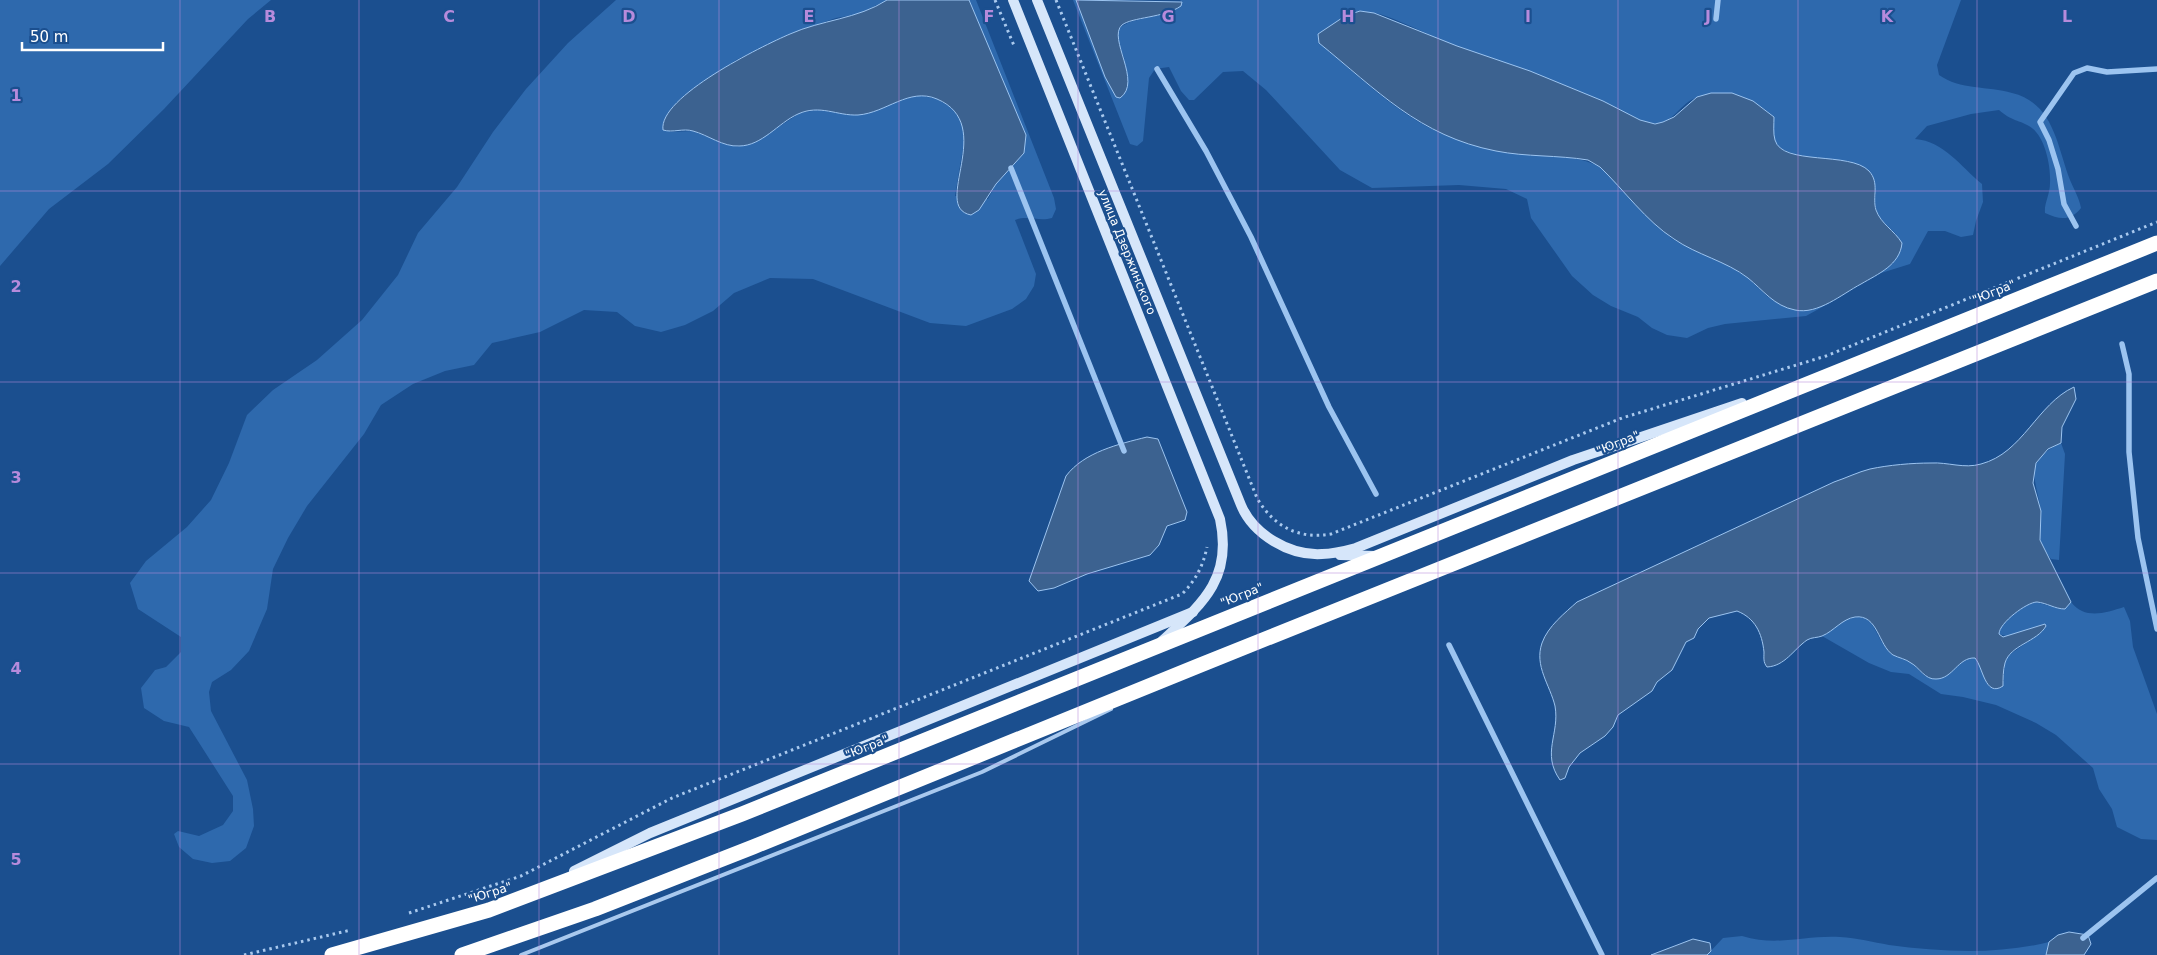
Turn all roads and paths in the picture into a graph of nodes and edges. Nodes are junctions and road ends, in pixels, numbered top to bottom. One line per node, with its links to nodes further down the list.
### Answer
1 (995, 0): 5 (path)
2 (1013, 0): 13 (street, улица Дзержинского)
3 (1037, 0): 11 (street, улица Дзержинского)
4 (1056, 0): 6 (path)
5 (1018, 56)
6 (2157, 222)
7 (2157, 243): 9 (highway, "Югра")
8 (2157, 282): 15 (highway)
9 (1834, 373): 11 (street); 12 (highway, "Югра")
10 (1207, 544): 19 (path)
11 (1320, 555): 12 (street)
12 (1379, 556): 14 (highway, "Югра")
13 (1193, 612): 14 (street, улица Дзержинского); 18 (street)
14 (1156, 646): 18 (highway, "Югра")
15 (1198, 666): 16 (lane); 23 (highway)
16 (1126, 702)
17 (1117, 706): 24 (lane)
18 (528, 896): 22 (highway, "Югра")
19 (403, 915)
20 (360, 928): 21 (path)
21 (244, 955)
22 (332, 955)
23 (462, 955)
24 (521, 955)

